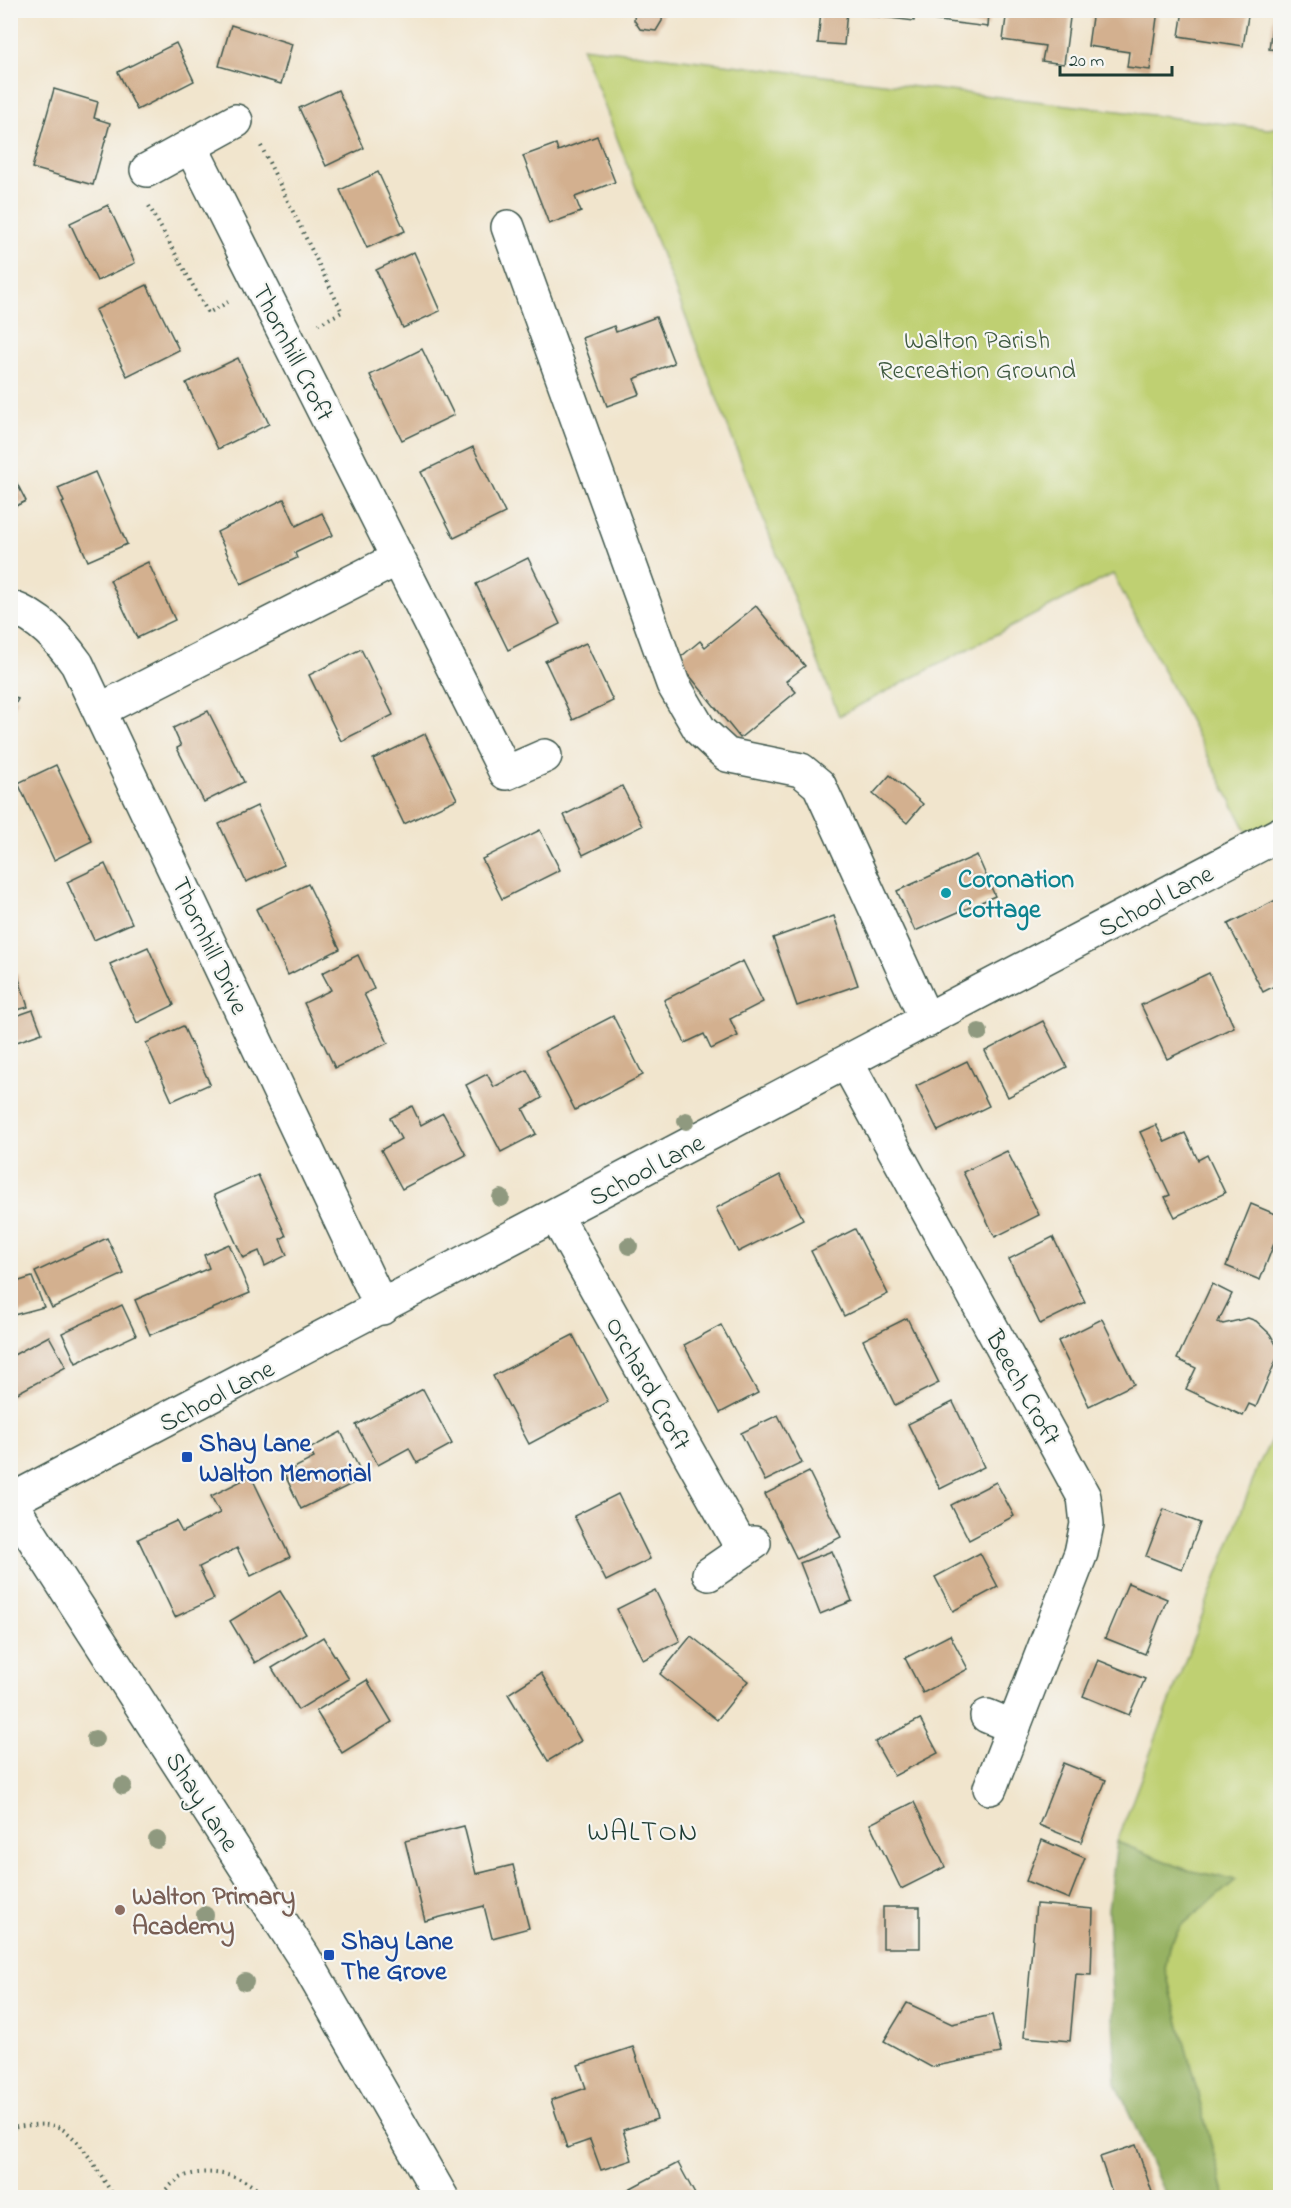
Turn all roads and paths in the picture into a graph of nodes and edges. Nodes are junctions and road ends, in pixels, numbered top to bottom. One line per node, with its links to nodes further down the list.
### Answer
1 (236, 121): 2 (street); 6 (path)
2 (191, 147): 3 (street); 5 (street, Thornhill Croft)
3 (147, 170): 5 (path)
4 (508, 227): 14 (street)
5 (260, 284): 6 (street, Thornhill Croft)
6 (288, 340): 7 (street, Thornhill Croft)
7 (397, 559): 9 (street); 10 (street, Thornhill Croft)
8 (10, 607): 9 (street, Thornhill Drive)
9 (100, 710): 17 (street, Thornhill Drive)
10 (545, 756)
11 (1281, 763): 12 (path)
12 (1281, 774)
13 (1281, 834): 14 (street, School Lane)
14 (927, 1021): 15 (street, School Lane)
15 (847, 1063): 16 (street, School Lane); 20 (street, Beech Croft)
16 (556, 1216): 17 (street, School Lane); 19 (street, Orchard Croft)
17 (382, 1308): 18 (street, School Lane)
18 (10, 1502): 25 (street, Shay Lane)
19 (709, 1574)
20 (990, 1788)
21 (10, 2127): 22 (path)
22 (115, 2198)
23 (158, 2198): 24 (path)
24 (264, 2198)
25 (442, 2198)

